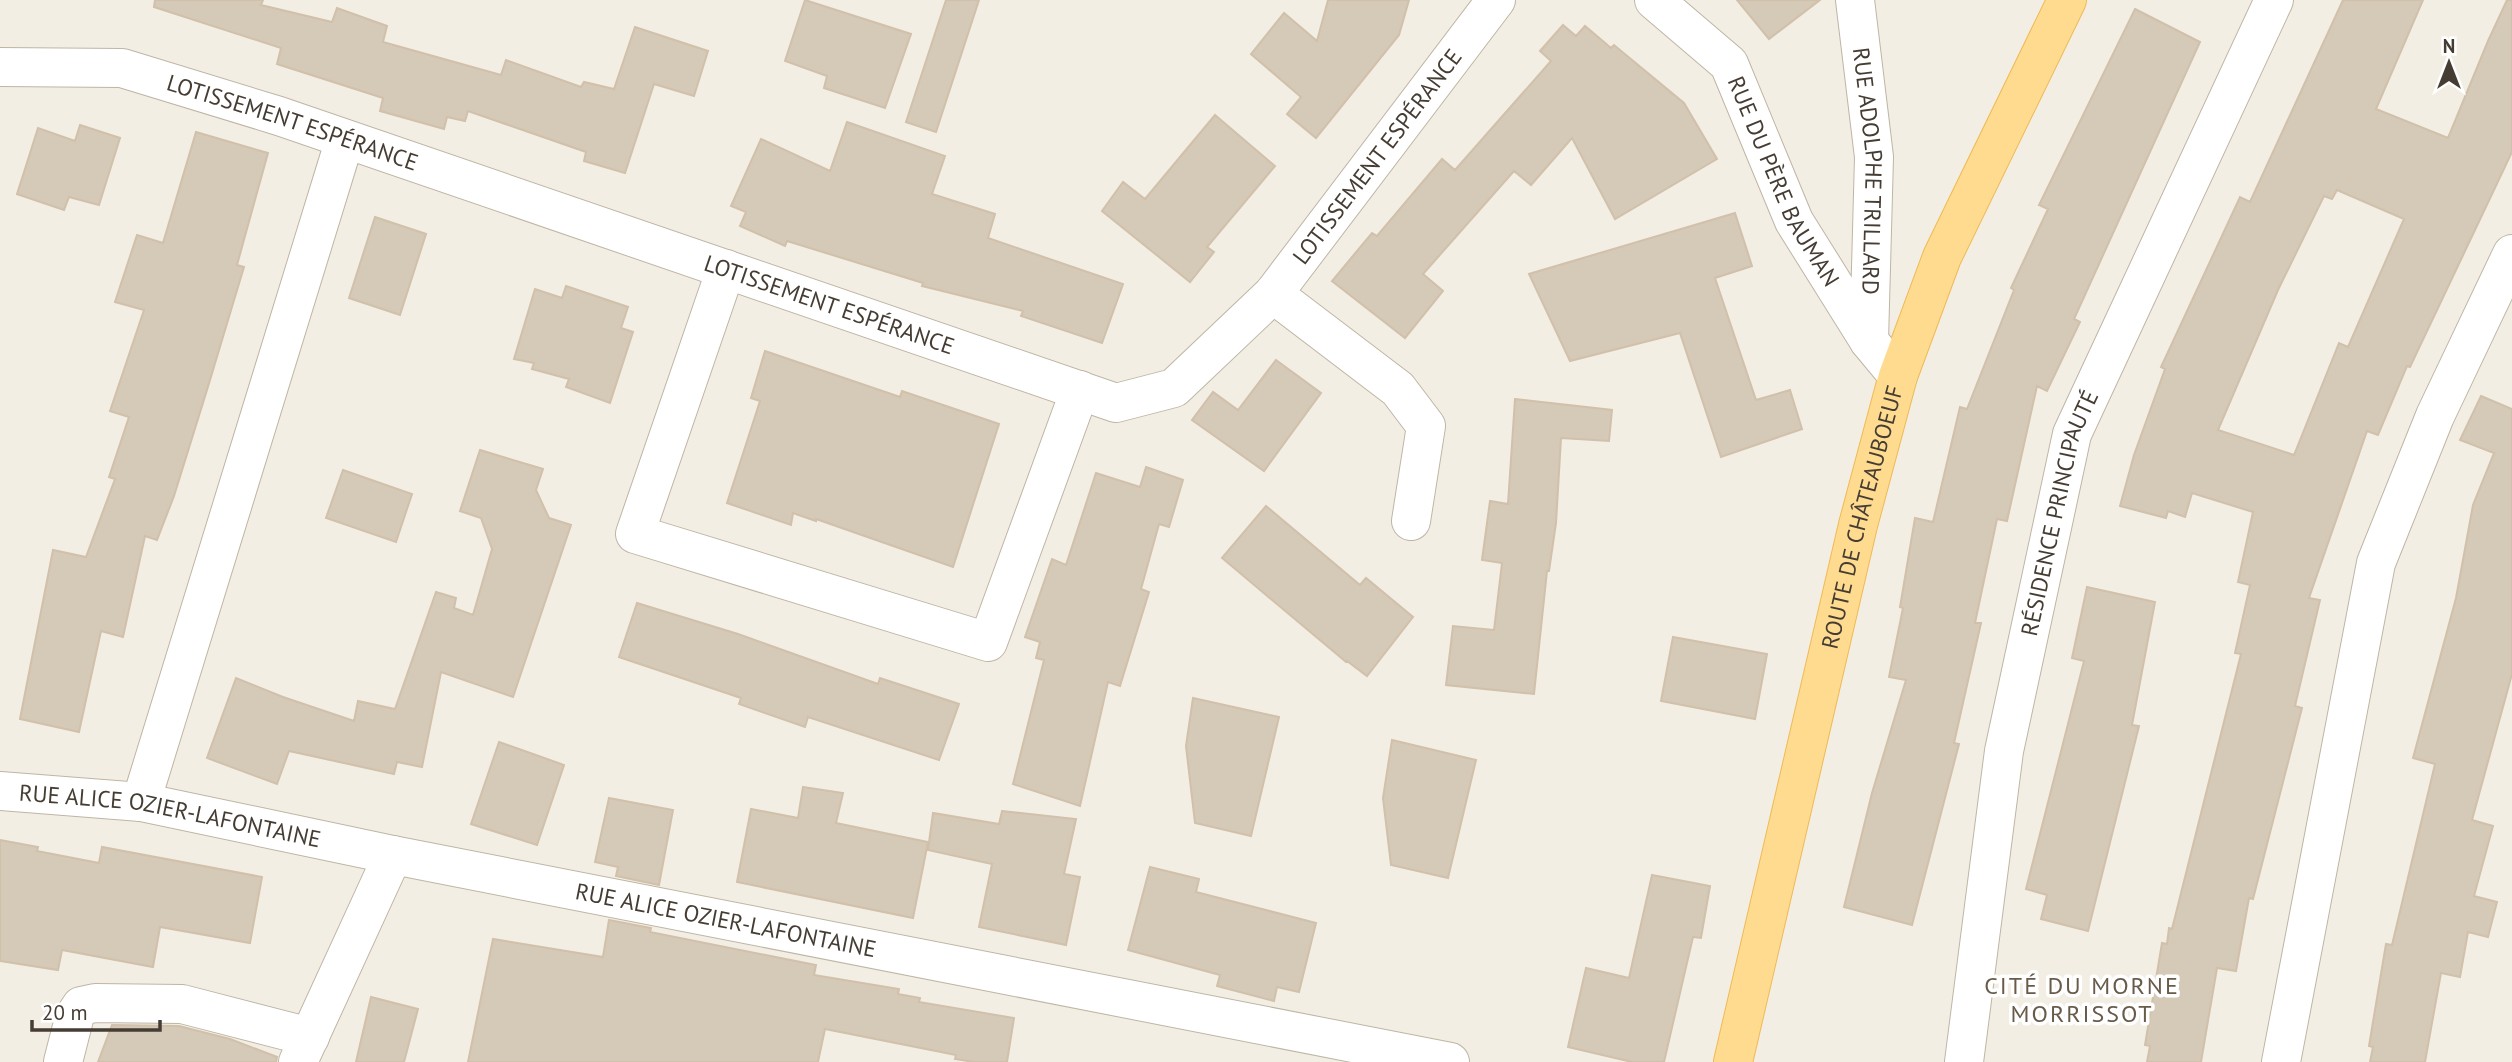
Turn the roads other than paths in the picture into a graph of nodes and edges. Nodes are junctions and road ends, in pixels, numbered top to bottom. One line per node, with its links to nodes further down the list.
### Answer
1 (1496, 0): 10 (street, LOTISSEMENT ESPÉRANCE)
2 (1654, 0): 11 (street, RUE DU PÈRE BAUMAN)
3 (1855, 0): 11 (street, RUE ADOLPHE TRILLARD)
4 (2067, 0): 12 (main road, ROUTE DE CHÂTEAUBOEUF)
5 (2274, 0): 22 (street, RÉSIDENCE PRINCIPAUTÉ)
6 (0, 67): 7 (street, LOTISSEMENT ESPÉRANCE)
7 (345, 139): 9 (street, LOTISSEMENT ESPÉRANCE); 16 (street)
8 (2512, 254): 23 (street)
9 (726, 269): 13 (street, LOTISSEMENT ESPÉRANCE); 13 (street)
10 (1273, 294): 13 (street, LOTISSEMENT ESPÉRANCE); 14 (street)
11 (1869, 341): 12 (street, RUE DU PÈRE BAUMAN)
12 (1898, 376): 21 (main road, ROUTE DE CHÂTEAUBOEUF)
13 (1080, 390)
14 (1411, 521)
15 (0, 791): 16 (street, RUE ALICE OZIER-LAFONTAINE)
16 (141, 802): 17 (street, RUE ALICE OZIER-LAFONTAINE)
17 (393, 855): 18 (street); 20 (street, RUE ALICE OZIER-LAFONTAINE)
18 (304, 1049): 19 (street)
19 (63, 1062)
20 (1450, 1062)
21 (1733, 1062)
22 (1964, 1062)
23 (2281, 1062)

